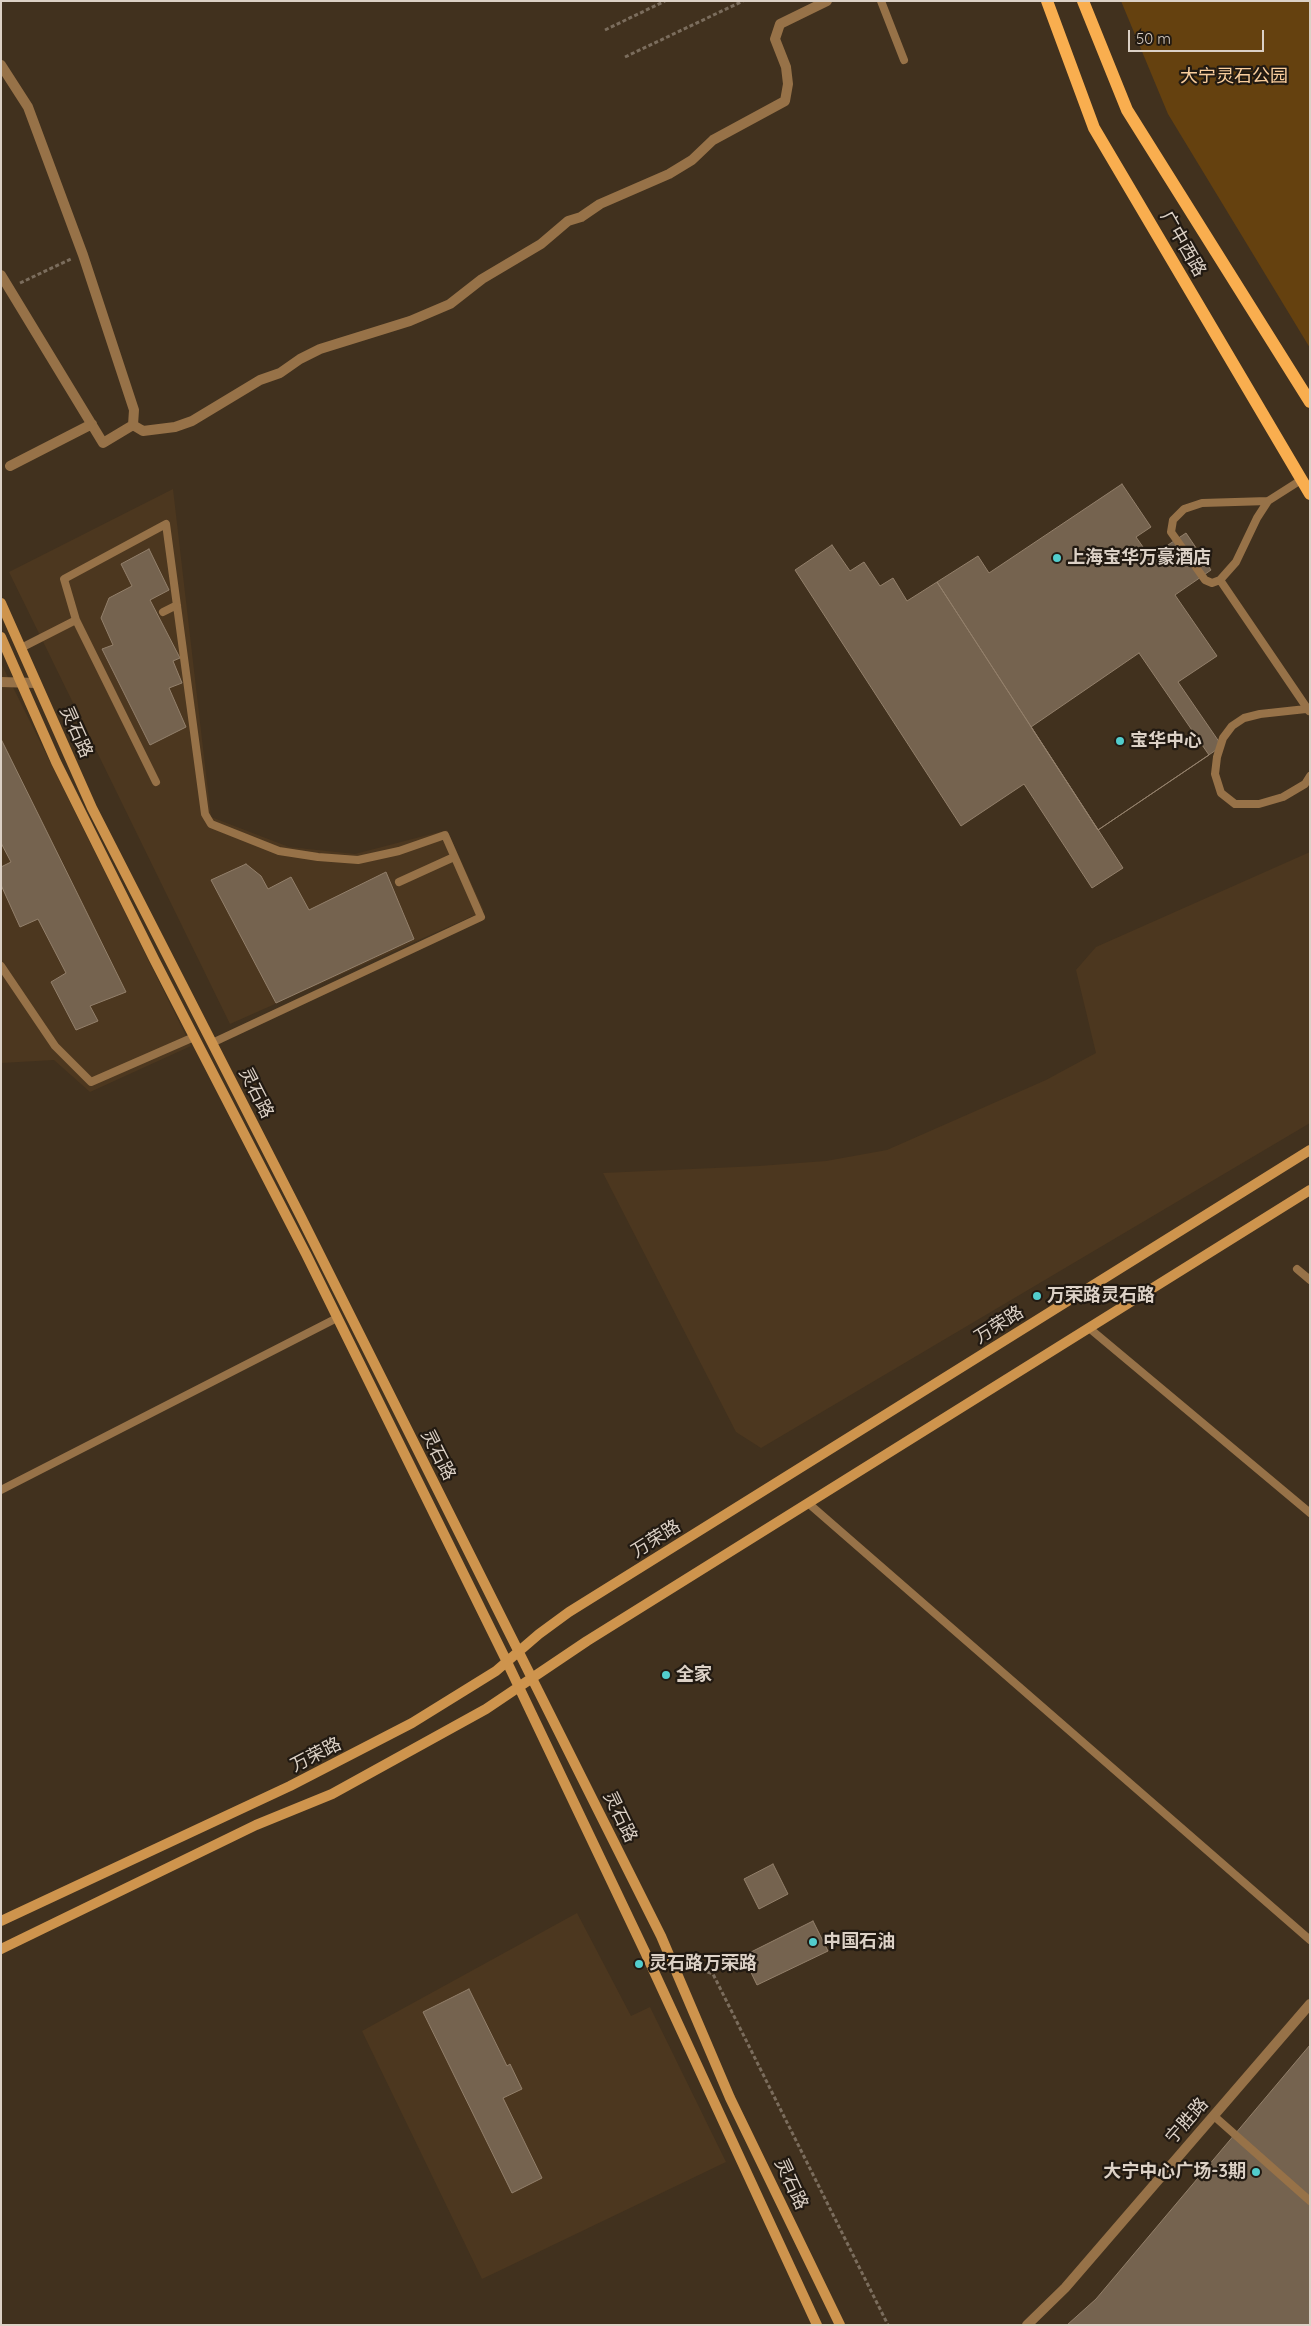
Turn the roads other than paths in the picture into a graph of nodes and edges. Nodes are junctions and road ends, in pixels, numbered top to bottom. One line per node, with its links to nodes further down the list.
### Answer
1 (827, 1): 10 (street)
2 (881, 1): 5 (lane)
3 (1048, 1): 12 (main road, 广中西路)
4 (1083, 1): 8 (main road, 广中西路)
5 (904, 60)
6 (1, 64): 10 (street)
7 (1, 275): 9 (street)
8 (1310, 402)
9 (92, 424): 10 (street); 11 (street)
10 (133, 425)
11 (10, 466)
12 (1301, 480): 13 (main road, 广中西路); 14 (lane)
13 (1310, 494)
14 (1268, 501): 15 (lane); 15 (lane)
15 (1220, 580): 25 (lane)
16 (1, 603): 21 (main road, 灵石路)
17 (177, 605): 18 (lane); 19 (lane); 28 (lane)
18 (163, 612)
19 (76, 620): 21 (lane); 27 (lane)
20 (1, 637): 22 (main road, 灵石路)
21 (21, 648): 24 (main road, 灵石路)
22 (21, 681): 23 (street); 24 (street); 31 (main road, 灵石路)
23 (1, 682)
24 (36, 683): 32 (main road, 灵石路)
25 (1308, 710): 26 (lane)
26 (1310, 776)
27 (156, 782)
28 (454, 857): 29 (lane); 32 (lane)
29 (399, 882)
30 (1, 966): 31 (lane)
31 (194, 1037): 37 (main road, 灵石路)
32 (212, 1043): 42 (main road, 灵石路)
33 (1310, 1150): 42 (main road, 万荣路)
34 (1310, 1190): 38 (main road)
35 (1297, 1269): 36 (lane)
36 (1310, 1280)
37 (337, 1318): 39 (lane); 43 (main road, 灵石路)
38 (1089, 1328): 40 (main road); 41 (lane)
39 (1, 1490)
40 (808, 1503): 44 (main road); 47 (lane)
41 (1310, 1513)
42 (519, 1650): 43 (main road, 万荣路); 44 (main road, 灵石路)
43 (507, 1662): 45 (main road, 灵石路); 46 (main road, 万荣路)
44 (533, 1678): 45 (main road); 53 (main road, 灵石路)
45 (519, 1688): 48 (main road); 52 (main road, 灵石路)
46 (1, 1921)
47 (1310, 1940)
48 (1, 1949)
49 (1310, 2004): 50 (street, 宁胜路)
50 (1214, 2116): 51 (lane); 54 (street, 宁胜路)
51 (1310, 2201)
52 (817, 2325)
53 (840, 2325)
54 (1027, 2325)

